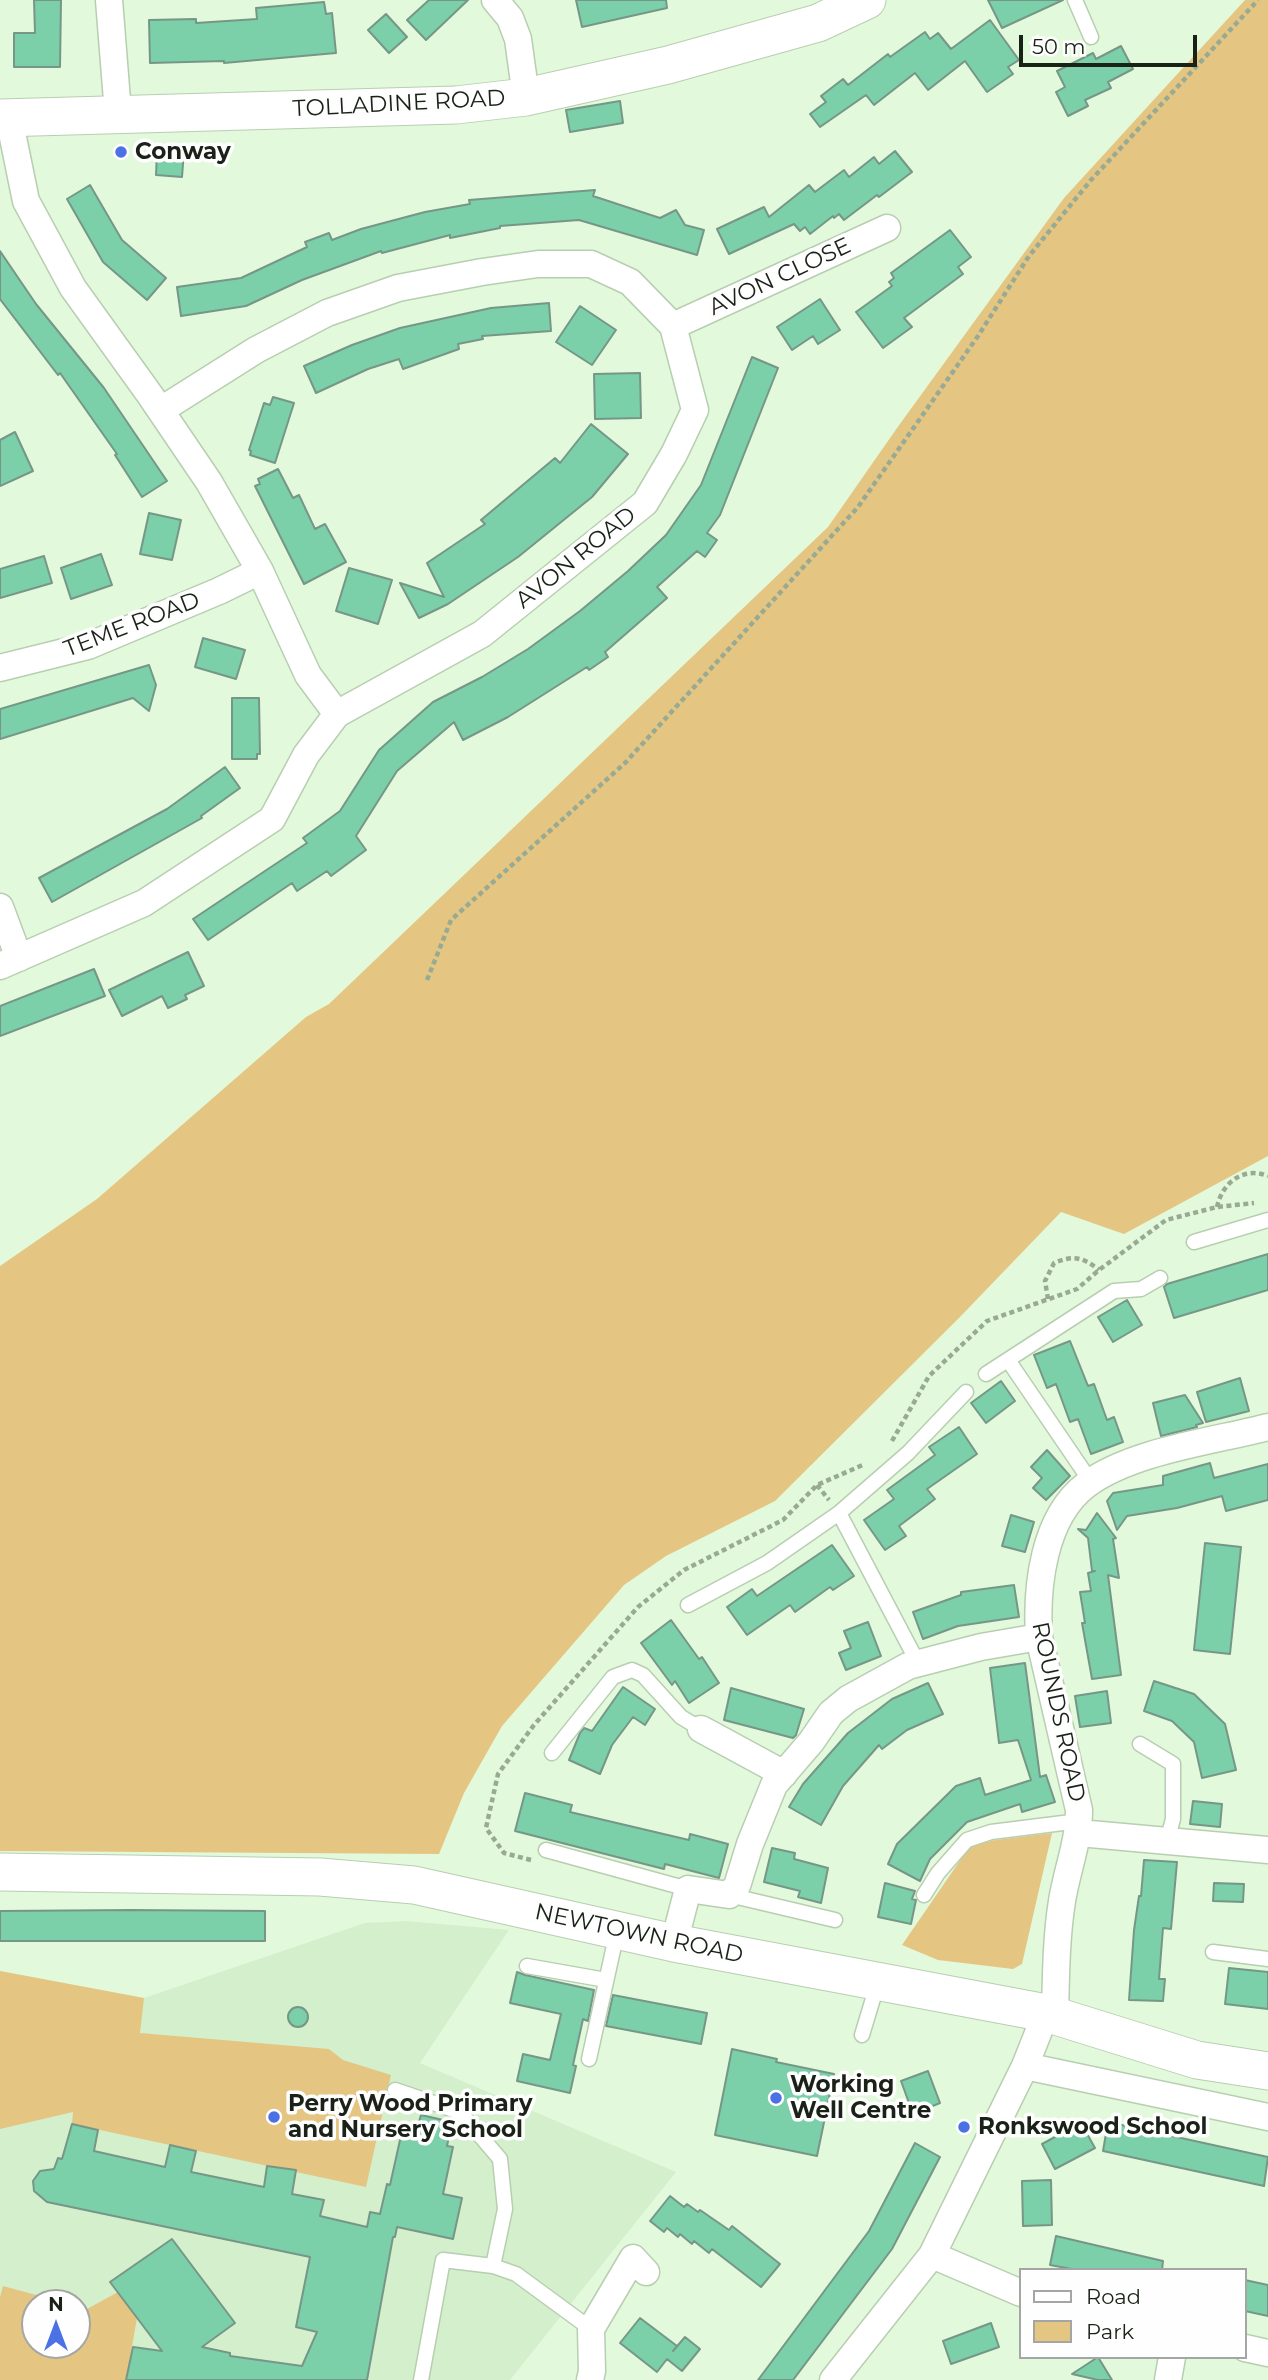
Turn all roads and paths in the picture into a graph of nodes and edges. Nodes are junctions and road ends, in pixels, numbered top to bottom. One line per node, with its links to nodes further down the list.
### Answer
1 (109, 0): 8 (street)
2 (495, 0): 7 (street)
3 (867, 0): 7 (main road, TOLLADINE ROAD)
4 (1075, 0): 6 (lane)
5 (1258, 0): 18 (path)
6 (1091, 37)
7 (526, 97): 8 (main road, TOLLADINE ROAD)
8 (117, 113): 9 (main road, TOLLADINE ROAD)
9 (4, 118): 12 (street)
10 (887, 228): 11 (street, AVON CLOSE)
11 (673, 326): 12 (street, AVON ROAD); 15 (street, AVON ROAD)
12 (161, 410): 13 (street)
13 (260, 571): 14 (street, TEME ROAD); 15 (street)
14 (0, 668)
15 (337, 714): 17 (street, AVON ROAD)
16 (0, 907): 17 (street)
17 (9, 962)
18 (428, 980)
19 (1268, 1177): 20 (path)
20 (1217, 1207)
21 (1268, 1220): 22 (lane)
22 (1194, 1242)
23 (1099, 1270): 25 (path)
24 (1160, 1278): 26 (lane)
25 (1048, 1299)
26 (1008, 1360): 27 (lane); 30 (lane)
27 (986, 1374)
28 (966, 1392): 31 (lane)
29 (1268, 1427): 30 (street, ROUNDS ROAD)
30 (1091, 1482): 33 (street, ROUNDS ROAD)
31 (839, 1513): 32 (lane); 34 (lane)
32 (688, 1605)
33 (1039, 1637): 34 (street); 39 (street, ROUNDS ROAD)
34 (918, 1663): 38 (street)
35 (701, 1729): 37 (lane); 38 (street)
36 (1140, 1744): 40 (lane)
37 (552, 1753)
38 (783, 1774): 45 (street)
39 (1079, 1827): 40 (street); 46 (lane); 55 (street, ROUNDS ROAD)
40 (1167, 1841): 42 (street)
41 (545, 1850): 44 (lane)
42 (1268, 1850)
43 (0, 1872): 48 (main road, NEWTOWN ROAD)
44 (688, 1889): 45 (street); 49 (street)
45 (729, 1895): 47 (lane)
46 (924, 1895)
47 (835, 1920)
48 (617, 1931): 49 (main road, NEWTOWN ROAD); 53 (lane)
49 (674, 1943): 54 (main road, NEWTOWN ROAD)
50 (1213, 1952): 51 (lane)
51 (1268, 1959)
52 (527, 1966): 53 (lane)
53 (607, 1980): 57 (lane)
54 (878, 1981): 55 (main road, NEWTOWN ROAD); 56 (lane)
55 (1051, 2014): 58 (street, ROUNDS ROAD); 59 (main road, NEWTOWN ROAD)
56 (862, 2035)
57 (589, 2059)
58 (1025, 2066): 61 (street); 62 (street, ROUNDS ROAD)
59 (1268, 2071)
60 (396, 2090): 63 (lane)
61 (1268, 2117)
62 (932, 2255): 65 (street); 72 (street, ROUNDS ROAD)
63 (493, 2266): 66 (lane); 70 (lane)
64 (646, 2272): 66 (street)
65 (1020, 2293)
66 (591, 2329): 71 (street)
67 (1247, 2348): 68 (street)
68 (1268, 2353)
69 (1172, 2359): 73 (street)
70 (421, 2380)
71 (590, 2380)
72 (834, 2380)
73 (1168, 2380)

